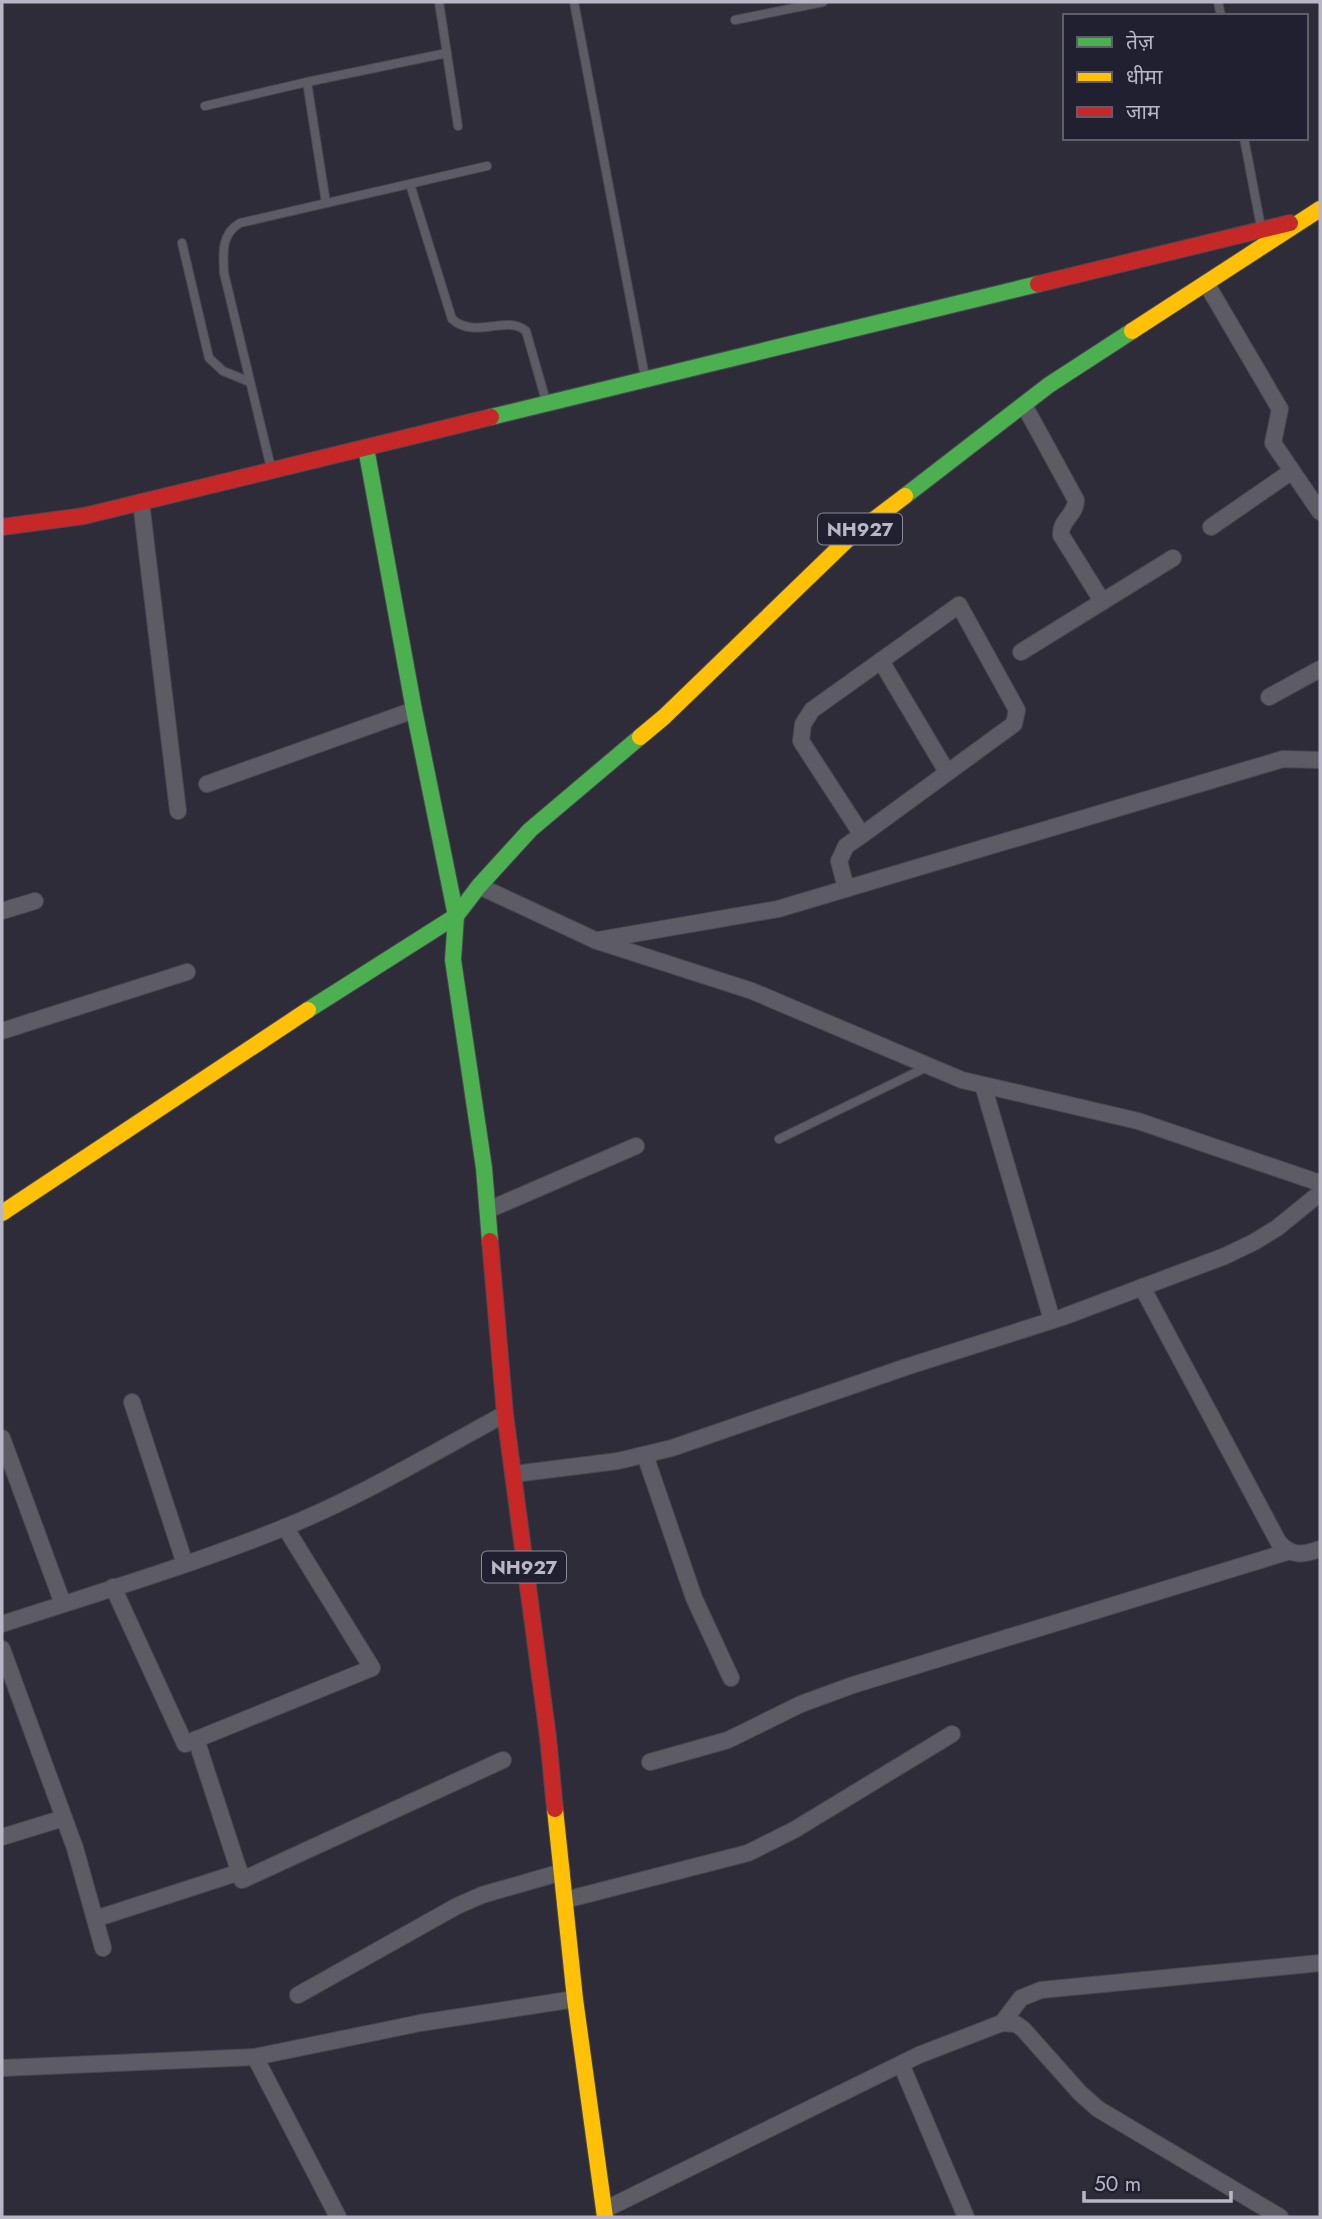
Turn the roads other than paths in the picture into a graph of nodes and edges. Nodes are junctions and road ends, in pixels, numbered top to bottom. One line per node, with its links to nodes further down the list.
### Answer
1 (439, 2): 5 (lane)
2 (574, 2): 18 (lane)
3 (823, 2): 4 (lane)
4 (735, 20)
5 (447, 53): 6 (lane); 8 (lane)
6 (307, 82): 7 (lane); 12 (lane)
7 (205, 106)
8 (458, 126)
9 (1244, 140): 15 (lane)
10 (487, 166): 11 (lane)
11 (410, 184): 12 (lane); 20 (lane)
12 (327, 203): 19 (lane)
13 (1320, 209): 14 (main road, NH927)
14 (1303, 220): 15 (main road); 17 (main road, NH927)
15 (1261, 230): 18 (main road)
16 (182, 243): 19 (lane)
17 (1206, 283): 21 (main road, NH927); 24 (street)
18 (646, 380): 20 (main road)
19 (250, 383): 23 (lane)
20 (547, 404): 22 (main road)
21 (1024, 405): 30 (street); 41 (main road, NH927)
22 (366, 448): 23 (main road); 35 (main road)
23 (271, 471): 25 (main road)
24 (1292, 471): 26 (street); 28 (street)
25 (141, 502): 27 (main road); 39 (street)
26 (1320, 512)
27 (2, 527)
28 (1211, 527)
29 (1173, 558): 30 (street)
30 (1102, 601): 31 (street)
31 (1021, 652)
32 (881, 661): 37 (street); 37 (street); 40 (street)
33 (1320, 669): 34 (street)
34 (1269, 697)
35 (414, 710): 38 (street); 45 (main road)
36 (1320, 760): 42 (street)
37 (947, 772): 40 (street)
38 (207, 784)
39 (178, 811)
40 (862, 835): 42 (street)
41 (479, 886): 45 (main road, NH927); 46 (street)
42 (846, 888): 46 (street)
43 (35, 901): 44 (street)
44 (2, 911)
45 (456, 916): 55 (main road, NH927); 56 (main road)
46 (597, 941): 49 (street)
47 (187, 972): 48 (street)
48 (2, 1031)
49 (930, 1066): 50 (street); 51 (lane)
50 (983, 1085): 53 (street); 58 (street)
51 (779, 1139)
52 (636, 1146): 55 (street)
53 (1320, 1183)
54 (1320, 1194): 57 (street)
55 (488, 1210): 60 (main road, NH927)
56 (2, 1213)
57 (1142, 1287): 58 (street); 66 (street)
58 (1052, 1321): 62 (street)
59 (132, 1402): 67 (street)
60 (505, 1414): 63 (main road, NH927); 64 (street)
61 (2, 1438): 69 (street)
62 (645, 1455): 63 (street); 72 (street)
63 (514, 1474): 80 (main road, NH927)
64 (285, 1527): 67 (street); 74 (street)
65 (1320, 1549): 66 (street)
66 (1287, 1552): 76 (street)
67 (185, 1564): 68 (street)
68 (113, 1587): 69 (street); 74 (street)
69 (63, 1604): 70 (street)
70 (2, 1624)
71 (2, 1649): 77 (street)
72 (731, 1678)
73 (952, 1734): 81 (street)
74 (196, 1740): 79 (street)
75 (503, 1760): 79 (street)
76 (650, 1762)
77 (64, 1818): 78 (street); 82 (street)
78 (2, 1837)
79 (240, 1872): 82 (street)
80 (562, 1872): 81 (main road, NH927); 85 (street)
81 (565, 1900): 86 (main road, NH927)
82 (95, 1919): 83 (street)
83 (103, 1948)
84 (1320, 1964): 87 (street)
85 (298, 1995)
86 (575, 1999): 88 (street); 91 (main road, NH927)
87 (1002, 2023): 89 (street); 94 (street)
88 (255, 2057): 90 (street); 92 (street)
89 (901, 2064): 91 (street); 93 (street)
90 (2, 2068)
91 (604, 2213)
92 (338, 2217)
93 (966, 2217)
94 (1280, 2217)

